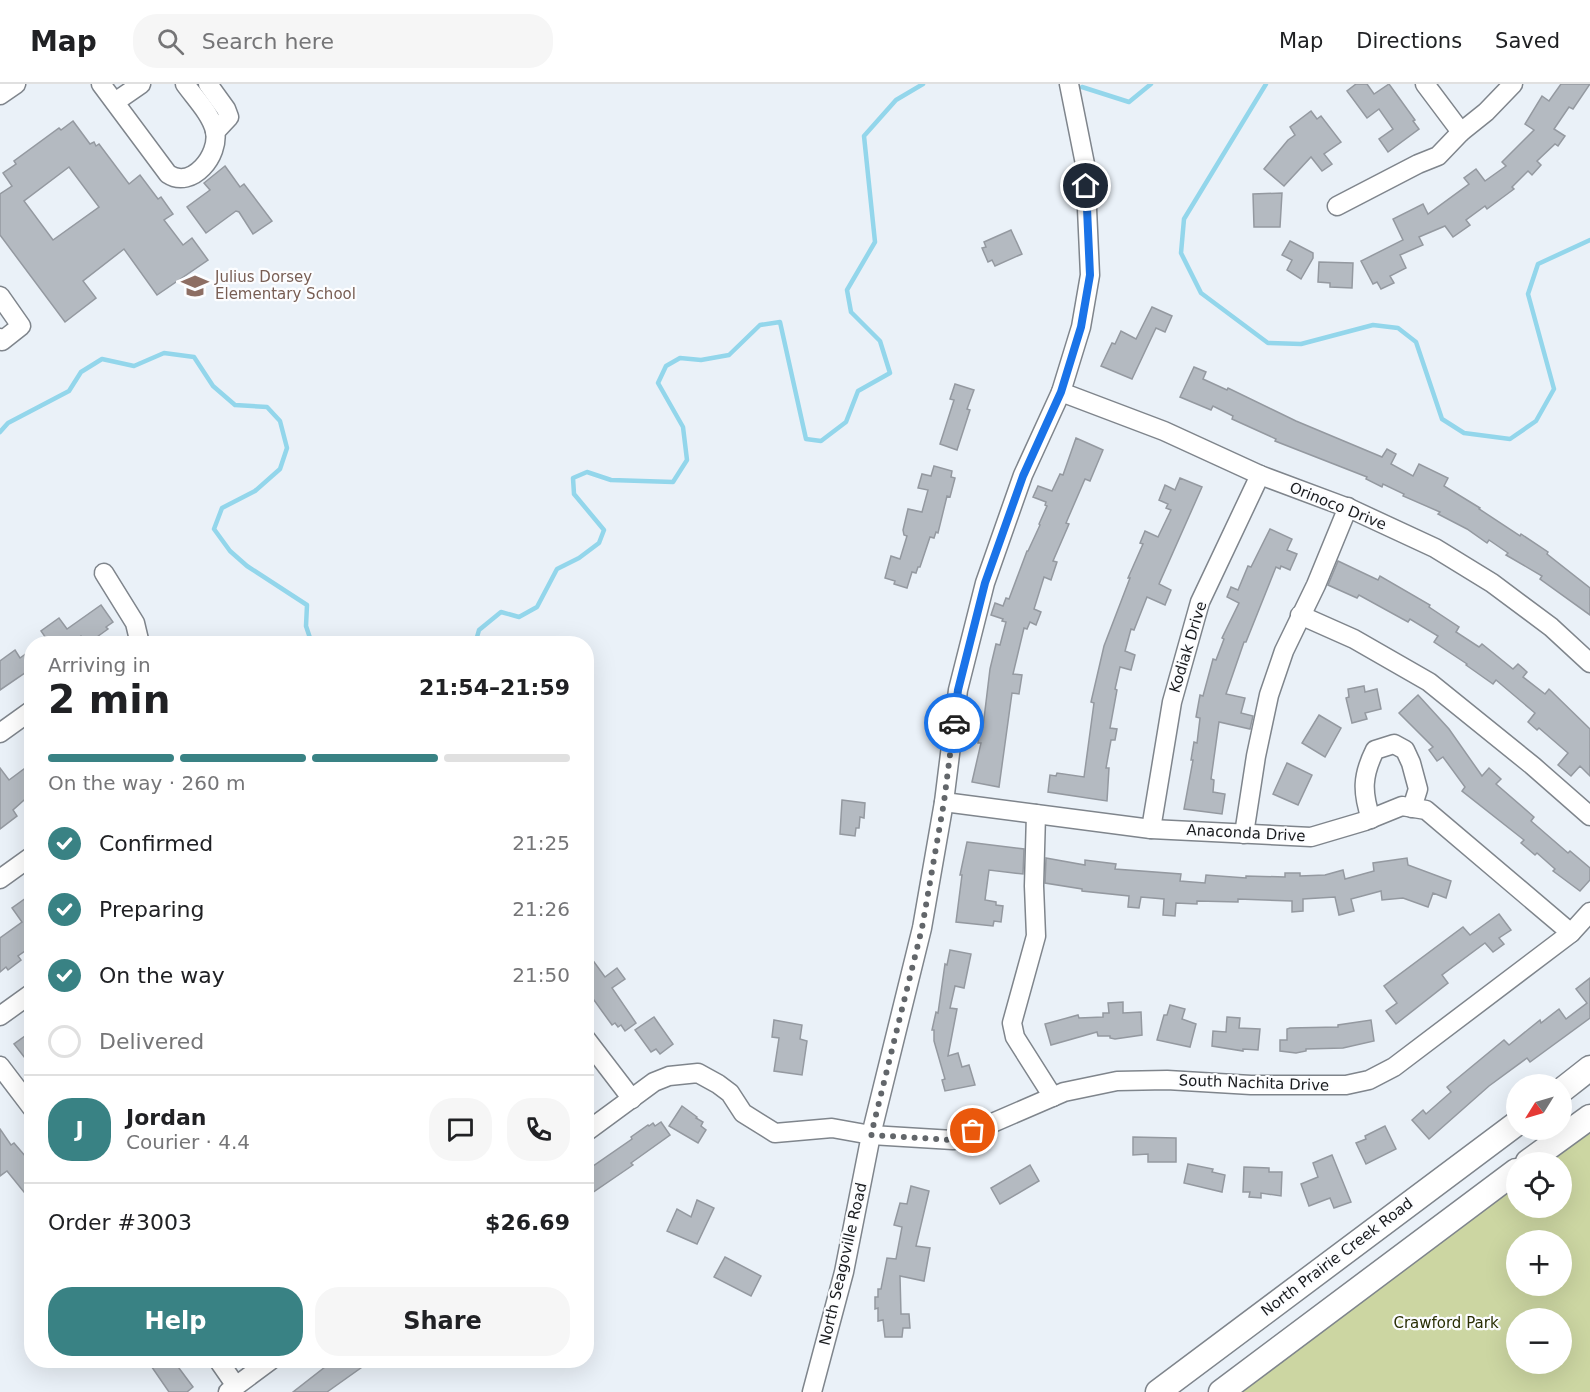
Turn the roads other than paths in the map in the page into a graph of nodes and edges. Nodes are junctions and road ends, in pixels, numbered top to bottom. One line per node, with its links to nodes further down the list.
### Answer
1 (16, 84): 9 (street)
2 (101, 84): 10 (street)
3 (141, 84): 10 (street)
4 (185, 84): 11 (street)
5 (208, 84): 11 (street)
6 (1069, 84): 16 (street, North Seagoville Road)
7 (1425, 84): 12 (street)
8 (1513, 84): 12 (street)
9 (0, 96)
10 (115, 102): 11 (street)
11 (215, 132)
12 (1461, 132): 13 (street)
13 (1337, 206)
14 (0, 296): 15 (street)
15 (0, 338)
16 (1061, 392): 17 (street, Orinoco Drive); 25 (street, North Seagoville Road)
17 (1260, 475): 18 (street, Orinoco Drive); 30 (street, Kodiak Drive)
18 (1348, 507): 20 (street); 22 (street, Orinoco Drive)
19 (104, 573): 21 (street)
20 (1300, 615): 28 (street); 31 (street)
21 (138, 636)
22 (1590, 663)
23 (24, 716): 24 (street)
24 (0, 733)
25 (944, 802): 27 (street, Anaconda Drive); 48 (street, North Seagoville Road)
26 (1412, 808): 29 (street, Anaconda Drive); 29 (street); 35 (street)
27 (1036, 814): 30 (street, Anaconda Drive); 42 (street)
28 (1590, 816)
29 (1371, 819): 31 (street, Anaconda Drive)
30 (1151, 829): 31 (street, Anaconda Drive)
31 (1244, 834)
32 (24, 862): 33 (street)
33 (0, 879)
34 (1590, 912): 35 (street, South Nachita Drive)
35 (1571, 933): 42 (street, South Nachita Drive)
36 (24, 999): 37 (street)
37 (0, 1016)
38 (594, 1049): 44 (street)
39 (0, 1066): 43 (street)
40 (1590, 1068): 41 (main road)
41 (1572, 1082)
42 (1053, 1097): 48 (street, South Nachita Drive)
43 (24, 1098)
44 (632, 1099): 46 (street, South Nachita Drive); 48 (street, South Nachita Drive)
45 (1590, 1117): 50 (main road)
46 (594, 1126)
47 (1506, 1131): 49 (main road, North Prairie Creek Road)
48 (871, 1135): 56 (street, North Seagoville Road)
49 (1486, 1146): 51 (main road); 57 (main road, North Prairie Creek Road)
50 (1542, 1152)
51 (1506, 1161)
52 (1506, 1179): 58 (main road)
53 (222, 1368): 55 (street)
54 (260, 1368): 55 (street)
55 (232, 1389)
56 (812, 1392)
57 (1158, 1392)
58 (1221, 1392)

